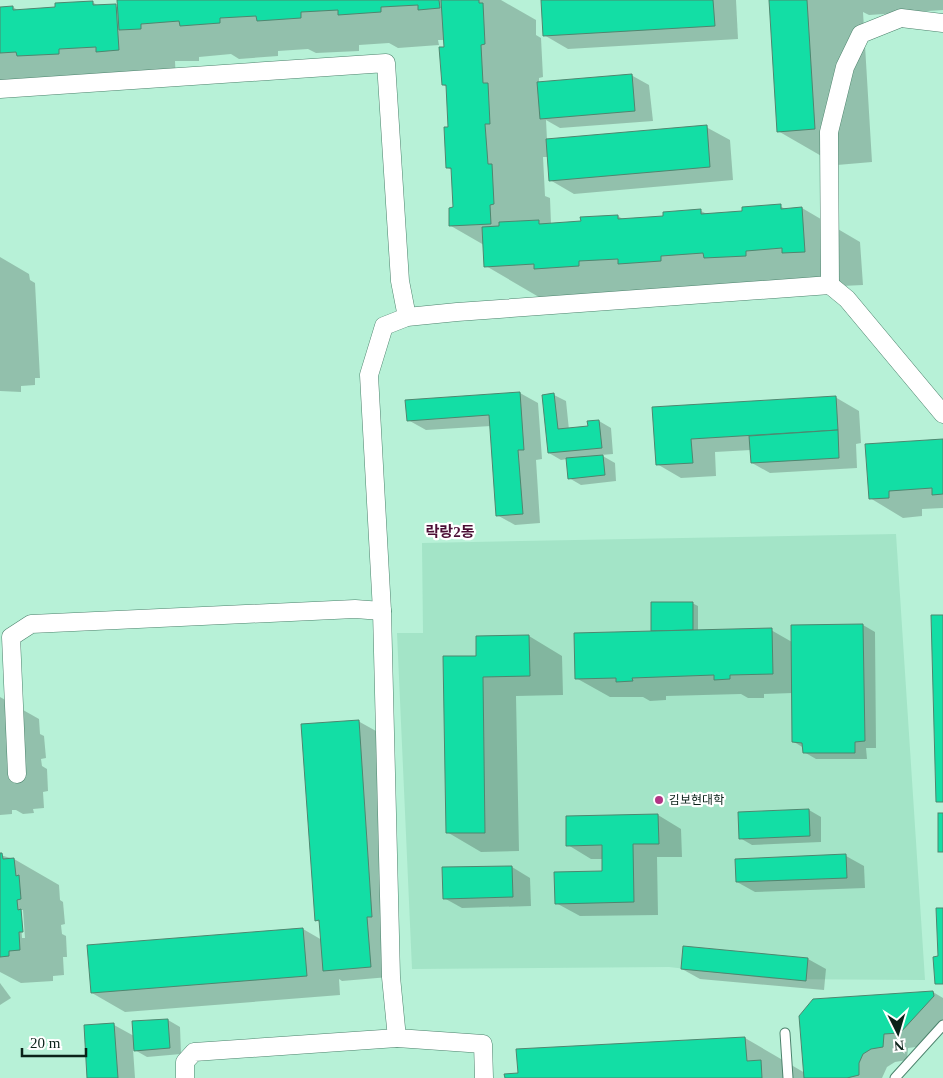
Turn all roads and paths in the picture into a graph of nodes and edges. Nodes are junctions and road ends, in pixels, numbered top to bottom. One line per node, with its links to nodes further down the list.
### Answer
1 (943, 23): 3 (street)
2 (0, 89): 4 (street)
3 (830, 285): 4 (street); 5 (street)
4 (407, 317): 6 (street)
5 (943, 414)
6 (382, 611): 7 (street); 10 (street)
7 (17, 774)
8 (943, 1025): 14 (lane)
9 (785, 1033): 13 (lane)
10 (397, 1038): 11 (street); 12 (street)
11 (185, 1078)
12 (484, 1078)
13 (788, 1078)
14 (895, 1078)

